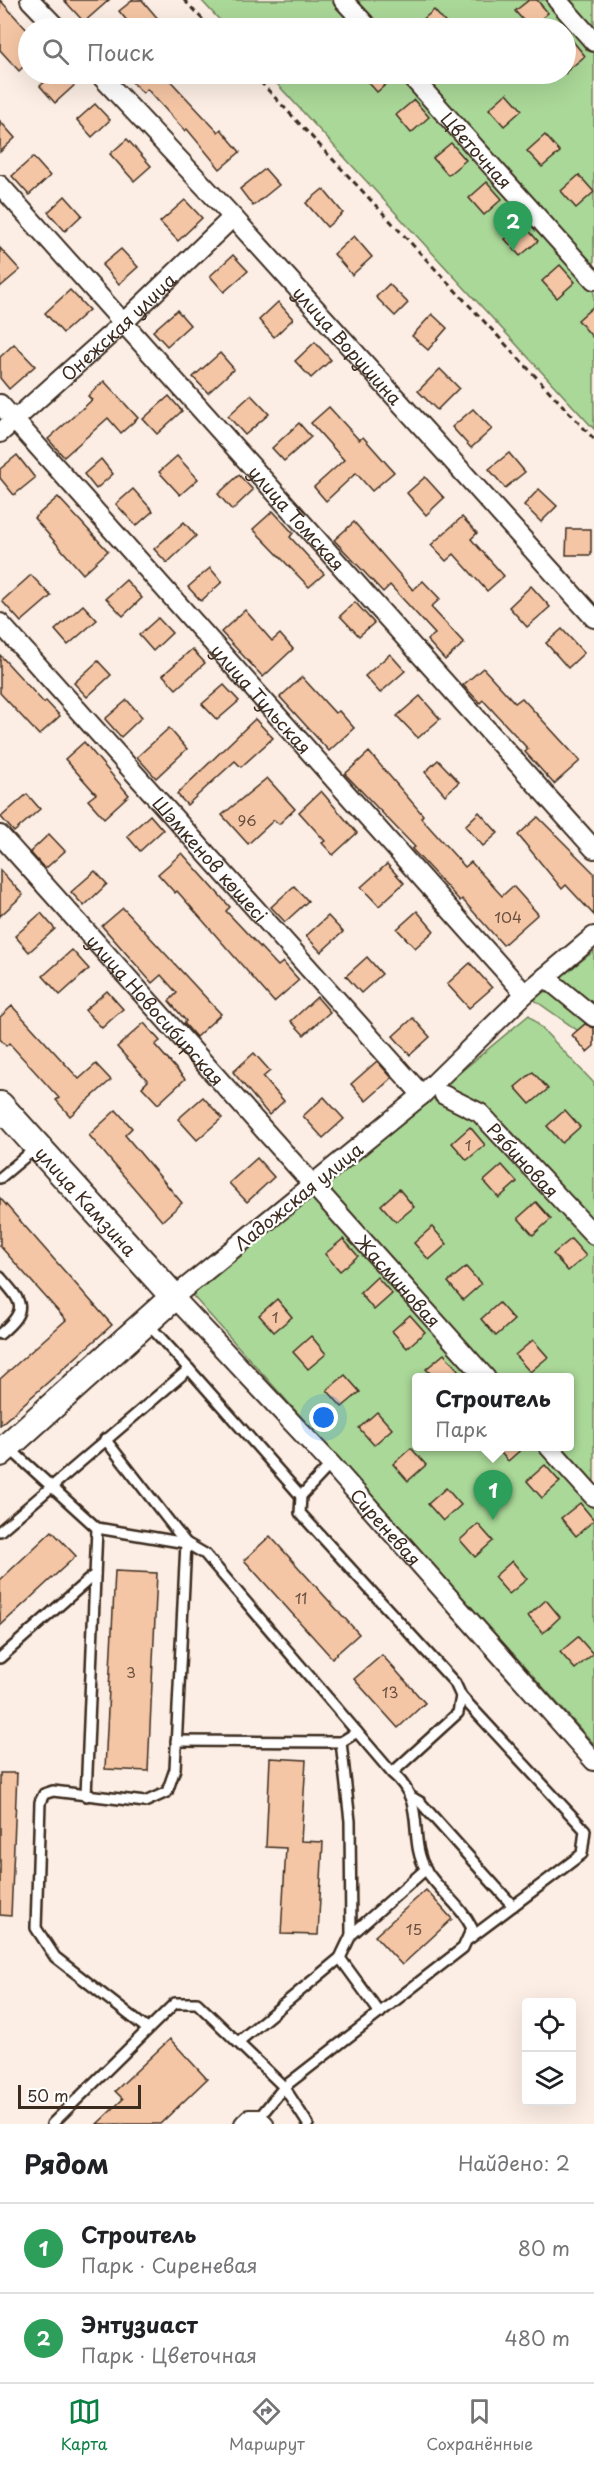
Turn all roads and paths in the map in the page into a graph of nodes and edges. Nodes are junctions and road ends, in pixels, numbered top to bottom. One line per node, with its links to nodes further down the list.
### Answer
1 (30, 0): 5 (street)
2 (184, 0): 6 (path)
3 (343, 0): 7 (street)
4 (557, 0): 8 (street)
5 (47, 18)
6 (201, 18)
7 (360, 18)
8 (573, 18)
9 (576, 22): 10 (street)
10 (594, 42)
11 (108, 84): 15 (street, улица Ворушина)
12 (262, 84): 21 (path)
13 (418, 84): 16 (street, Цветочная)
14 (0, 185): 17 (street, улица Томская)
15 (233, 217): 17 (street, Онежская улица); 22 (street, улица Ворушина)
16 (594, 280)
17 (123, 323): 19 (street, Онежская улица); 25 (street, улица Томская)
18 (0, 404): 19 (street, улица Тульская)
19 (14, 420): 20 (street, Онежская улица); 28 (street, улица Тульская)
20 (0, 433)
21 (594, 440)
22 (594, 618)
23 (0, 623): 30 (street, Шәмкенов көшесі)
24 (0, 835): 35 (street, улица Новосибирская)
25 (594, 849)
26 (594, 936): 27 (street, Ладожская улица)
27 (545, 977): 28 (street, Ладожская улица); 29 (street)
28 (525, 994): 30 (street, Ладожская улица)
29 (594, 1017)
30 (422, 1095): 35 (street, Ладожская улица)
31 (444, 1095): 36 (street, Рябиновая)
32 (0, 1105): 33 (main road, улица Камзина)
33 (37, 1147): 34 (lane); 38 (main road, улица Камзина)
34 (0, 1178)
35 (311, 1185): 38 (street, Ладожская улица); 42 (street, Жасминовая)
36 (594, 1235)
37 (0, 1277): 40 (lane)
38 (174, 1297): 39 (main road, Ладожская улица); 46 (street, Сиреневая)
39 (147, 1323): 41 (lane); 44 (main road, Ладожская улица)
40 (0, 1334)
41 (189, 1369): 43 (lane); 48 (lane)
42 (482, 1373)
43 (105, 1439): 47 (lane); 52 (lane)
44 (4, 1450): 47 (lane)
45 (553, 1451): 49 (street)
46 (331, 1464): 48 (lane); 59 (street, Сиреневая)
47 (49, 1487): 50 (lane); 51 (lane)
48 (301, 1496): 55 (lane)
49 (594, 1497)
50 (97, 1528): 52 (lane); 53 (lane)
51 (0, 1531)
52 (186, 1543): 56 (lane); 57 (lane)
53 (95, 1574): 54 (lane); 61 (lane)
54 (0, 1658)
55 (461, 1696): 60 (lane); 64 (lane)
56 (357, 1732): 58 (lane); 60 (lane)
57 (176, 1741): 58 (lane); 61 (lane)
58 (341, 1742): 65 (lane)
59 (594, 1761)
60 (392, 1773): 62 (lane)
61 (86, 1796): 69 (lane)
62 (410, 1796): 63 (lane); 64 (lane)
63 (426, 1869): 65 (lane); 66 (lane)
64 (513, 1906): 66 (lane)
65 (351, 1935): 67 (lane)
66 (466, 1940): 68 (lane)
67 (340, 1959): 68 (lane); 70 (lane)
68 (380, 2013): 71 (lane)
69 (146, 2028): 70 (lane); 73 (lane)
70 (237, 2042): 71 (lane)
71 (284, 2087): 72 (lane); 74 (lane)
72 (255, 2122)
73 (52, 2124)
74 (308, 2124)

